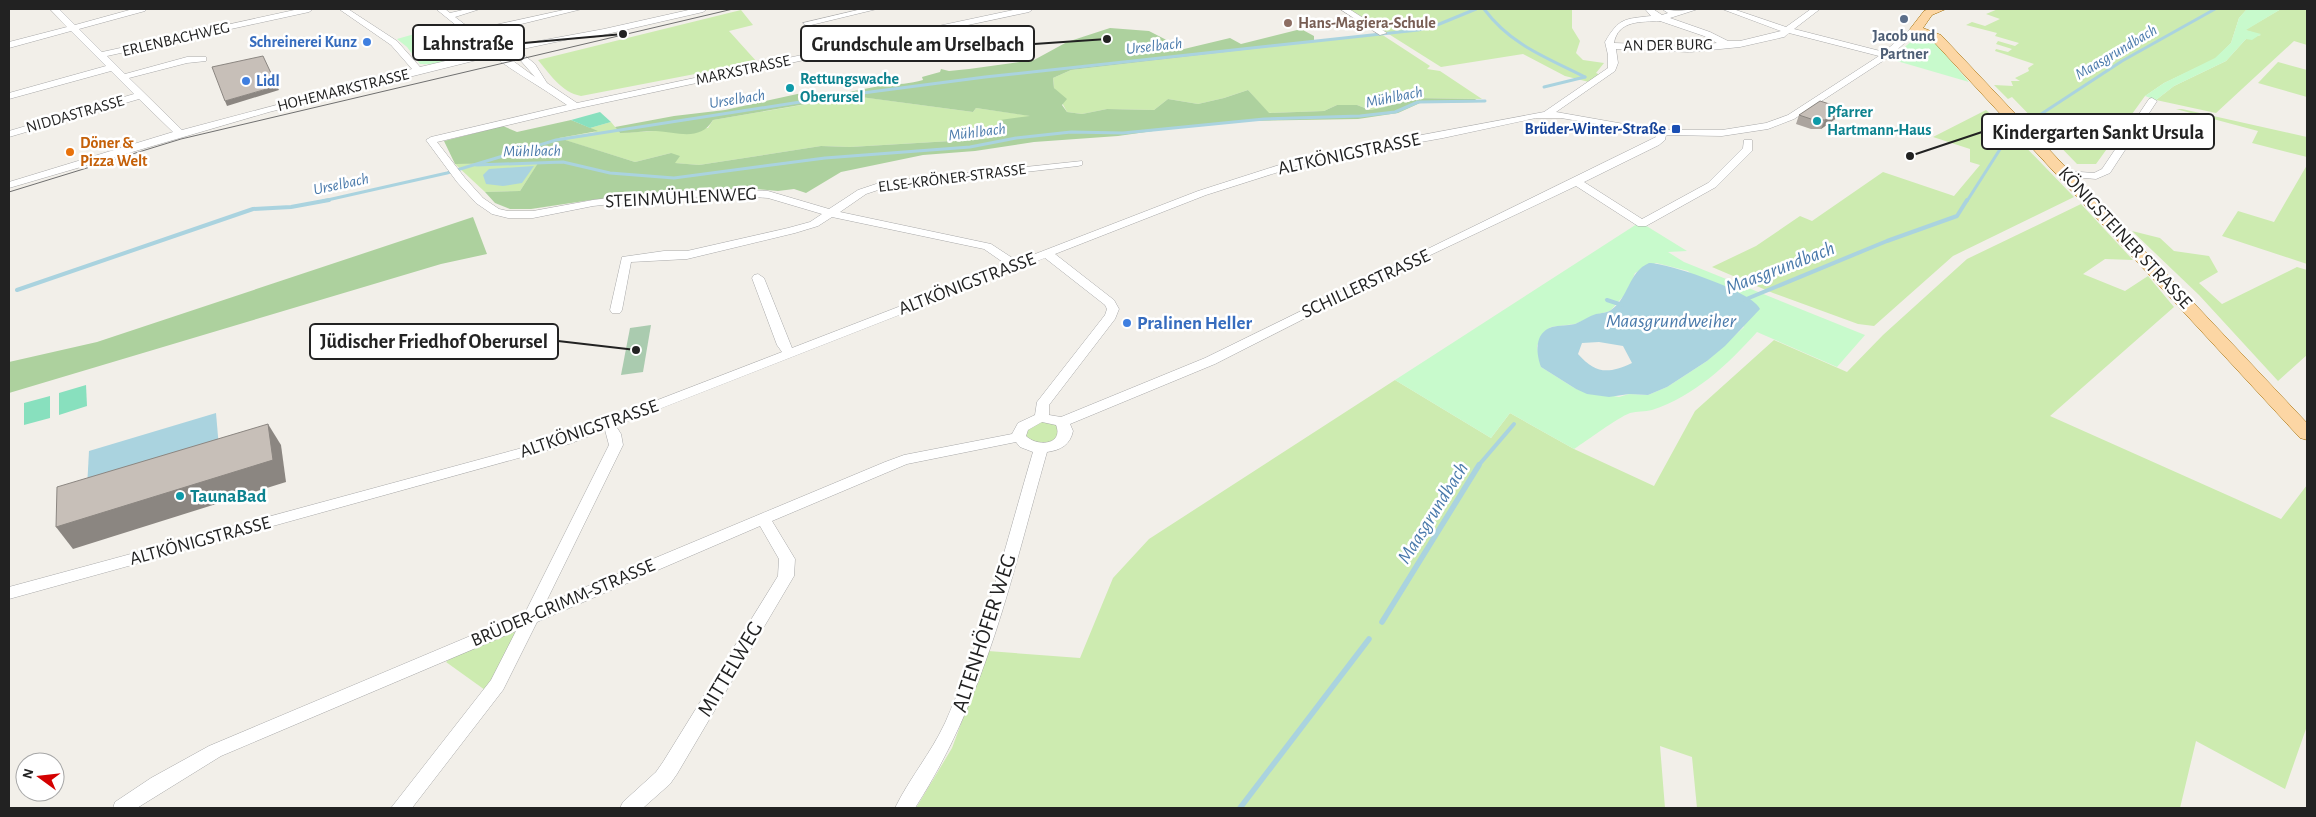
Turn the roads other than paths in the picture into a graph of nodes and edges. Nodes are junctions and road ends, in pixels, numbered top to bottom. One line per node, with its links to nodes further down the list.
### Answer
1 (54, 9): 24 (street)
2 (121, 9): 24 (street)
3 (142, 9): 24 (street)
4 (309, 9): 36 (street, ERLENBACHWEG)
5 (343, 9): 41 (street)
6 (440, 9): 20 (street)
7 (476, 9): 20 (street)
8 (578, 9): 28 (street)
9 (703, 9): 27 (street, HOHEMARKSTRASSE)
10 (873, 9): 22 (street)
11 (1029, 9): 47 (street, MARXSTRASSE)
12 (1344, 9): 29 (street)
13 (1649, 9): 21 (street)
14 (1666, 9): 19 (street)
15 (1694, 9): 19 (street)
16 (1726, 9): 26 (street)
17 (1816, 9): 26 (street, AN DER BURG)
18 (1934, 9): 25 (main road)
19 (1676, 14): 21 (street); 23 (street)
20 (448, 16): 28 (street)
21 (1661, 18): 31 (street); 33 (street)
22 (808, 23)
23 (1699, 23)
24 (71, 25): 30 (street); 32 (street); 36 (street)
25 (1916, 29): 37 (street, ALTKÖNIGSTRASSE); 56 (main road, KÖNIGSTEINER STRASSE)
26 (1789, 30): 31 (street, AN DER BURG); 37 (street)
27 (602, 31): 34 (street, HOHEMARKSTRASSE); 34 (street, HOHEMARKSTRASSE)
28 (472, 33): 34 (street); 35 (street); 39 (street)
29 (1383, 33)
30 (9, 39)
31 (1726, 44): 33 (street, AN DER BURG)
32 (9, 45)
33 (1611, 46): 49 (street)
34 (514, 51): 35 (street, HOHEMARKSTRASSE); 43 (street)
35 (499, 54): 39 (street, HOHEMARKSTRASSE); 43 (street); 48 (street, HOHEMARKSTRASSE)
36 (101, 55): 40 (street)
37 (1886, 55): 50 (street, ALTKÖNIGSTRASSE)
38 (203, 59): 42 (street)
39 (464, 60): 41 (street, HOHEMARKSTRASSE)
40 (114, 67): 42 (street); 45 (street)
41 (418, 71): 48 (street, HOHEMARKSTRASSE)
42 (124, 77): 44 (street)
43 (545, 85): 47 (street)
44 (142, 95): 51 (street); 52 (street, NIDDASTRASSE)
45 (9, 96)
46 (2152, 100): 56 (street)
47 (575, 106): 53 (street, MARXSTRASSE)
48 (259, 111): 51 (street, HOHEMARKSTRASSE)
49 (1548, 114): 50 (street, ALTKÖNIGSTRASSE); 60 (street, ALTKÖNIGSTRASSE)
50 (1661, 132): 57 (street, SCHILLERSTRASSE)
51 (179, 133): 58 (street, HOHEMARKSTRASSE)
52 (9, 134)
53 (430, 140): 59 (street, STEINMÜHLENWEG)
54 (1748, 142): 57 (street)
55 (1078, 163): 59 (street, ELSE-KRÖNER-STRASSE)
56 (2066, 174): 68 (main road, KÖNIGSTEINER STRASSE)
57 (1577, 182): 66 (street, SCHILLERSTRASSE)
58 (9, 185)
59 (832, 213): 61 (street, STEINMÜHLENWEG); 63 (street)
60 (1046, 252): 61 (street, ALTKÖNIGSTRASSE); 65 (street)
61 (1014, 264): 64 (street, ALTKÖNIGSTRASSE)
62 (758, 278): 64 (street)
63 (616, 310)
64 (790, 353): 67 (street, ALTKÖNIGSTRASSE)
65 (1042, 418): 66 (street); 69 (street)
66 (1062, 422): 70 (street)
67 (608, 425): 72 (street, ALTKÖNIGSTRASSE); 73 (street)
68 (2307, 434)
69 (1019, 437): 70 (street); 71 (street, BRÜDER-GRIMM-STRASSE)
70 (1041, 449): 77 (street, ALTENHÖFER WEG)
71 (763, 519): 73 (street, BRÜDER-GRIMM-STRASSE); 76 (street, MITTELWEG)
72 (9, 593)
73 (532, 616): 74 (street, BRÜDER-GRIMM-STRASSE); 75 (street)
74 (122, 808)
75 (401, 808)
76 (630, 808)
77 (905, 808)

